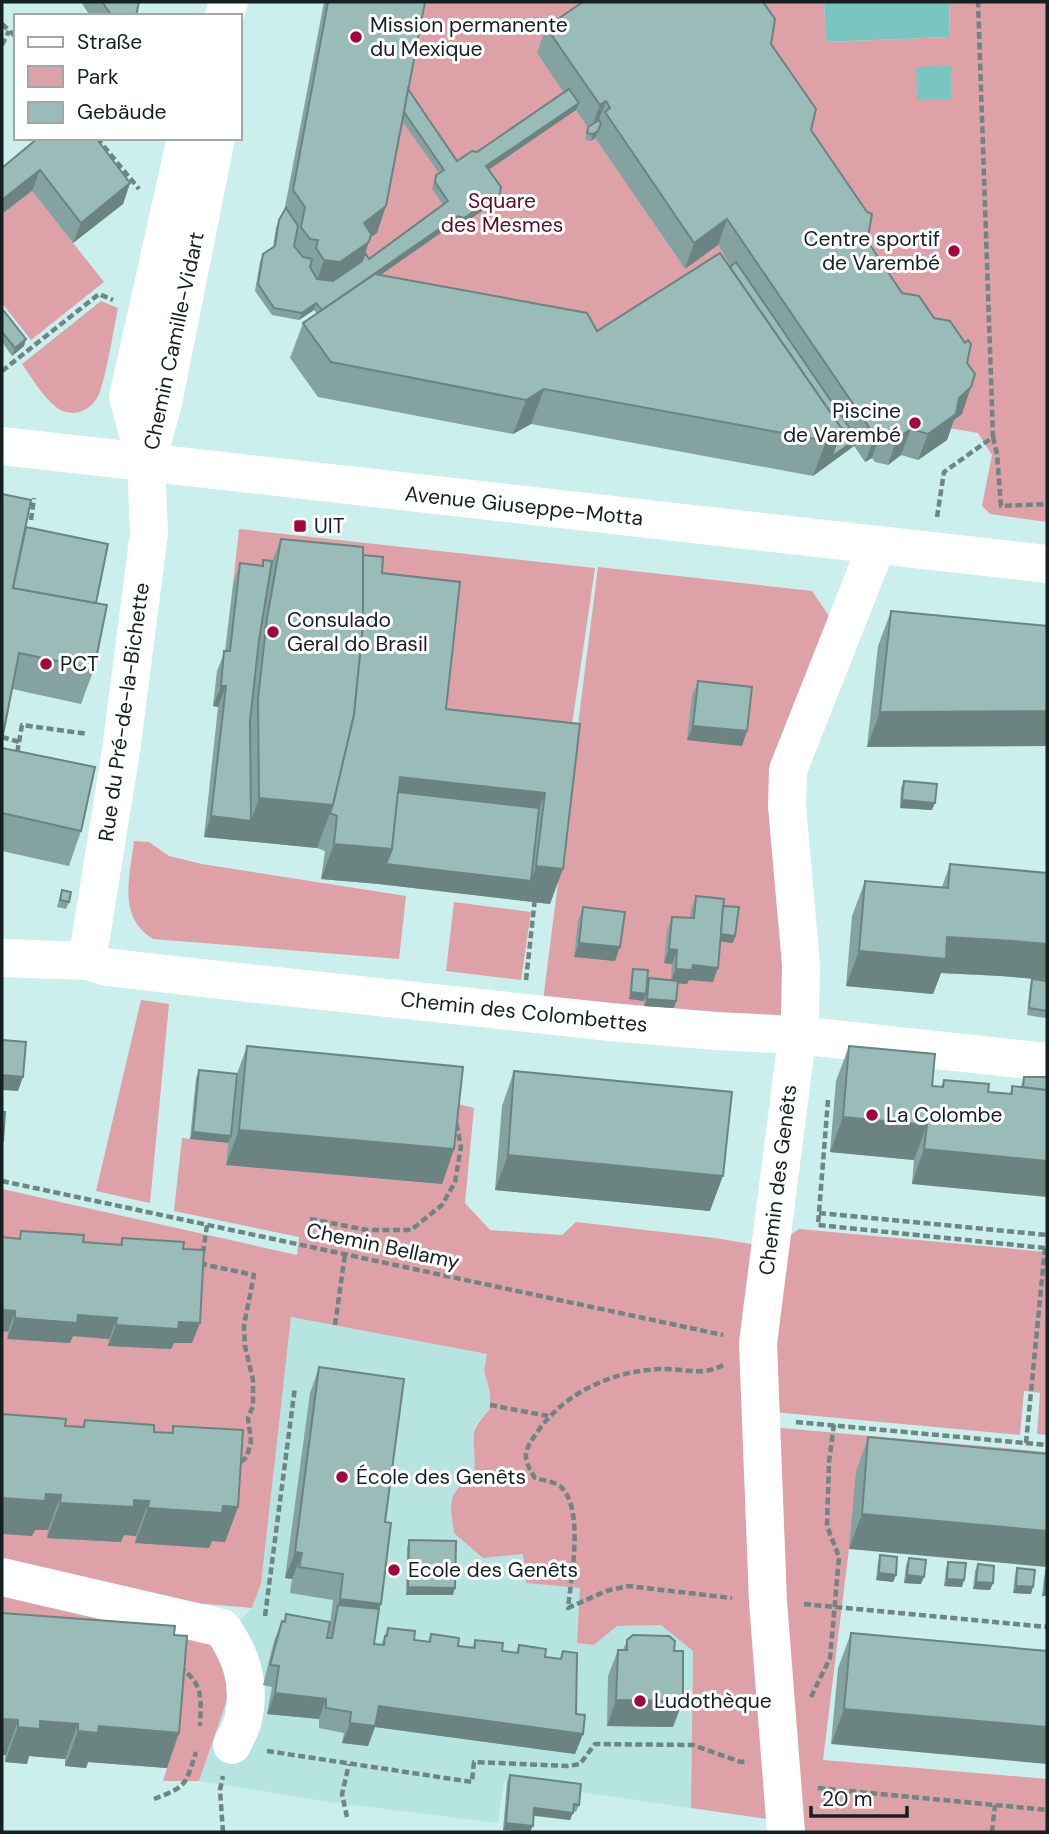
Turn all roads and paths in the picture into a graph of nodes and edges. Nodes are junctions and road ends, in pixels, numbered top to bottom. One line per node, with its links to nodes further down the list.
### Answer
1 (978, 2): 14 (path)
2 (2, 24): 3 (path)
3 (9, 31): 4 (path); 5 (path)
4 (14, 35)
5 (2, 45)
6 (99, 140): 9 (path)
7 (186, 140): 16 (street, Chemin Camille-Vidart)
8 (216, 140): 16 (street, Chemin Camille-Vidart)
9 (140, 190)
10 (123, 304): 12 (path)
11 (22, 340): 12 (path)
12 (29, 349): 13 (path)
13 (2, 371)
14 (993, 437): 18 (path); 20 (path)
15 (2, 446): 16 (street, Avenue Giuseppe-Motta)
16 (146, 463): 21 (street, Avenue Giuseppe-Motta); 29 (street, Rue du Pré-de-la-Bichette)
17 (34, 498): 19 (path)
18 (1047, 504)
19 (31, 520)
20 (937, 522)
21 (877, 545): 22 (street, Avenue Giuseppe-Motta); 31 (street, Chemin des Genêts)
22 (1047, 564)
23 (96, 736): 25 (path)
24 (2, 737): 25 (path)
25 (19, 741): 26 (path)
26 (16, 759)
27 (536, 889): 30 (path)
28 (2, 958): 29 (street, Chemin des Colombettes)
29 (87, 961): 31 (street, Chemin des Colombettes)
30 (525, 984)
31 (797, 1035): 32 (street, Chemin des Colombettes); 45 (street, Chemin des Genêts)
32 (1047, 1062)
33 (828, 1095): 36 (path)
34 (456, 1118): 37 (path)
35 (2, 1181): 38 (path, Chemin Bellamy)
36 (819, 1213): 39 (path); 40 (path)
37 (310, 1219)
38 (207, 1225): 41 (path, Chemin Bellamy); 53 (path)
39 (1047, 1234)
40 (1046, 1248): 42 (path)
41 (345, 1254): 44 (path); 45 (path, Chemin Bellamy)
42 (1041, 1289): 43 (path); 51 (path)
43 (1047, 1289)
44 (335, 1325)
45 (750, 1341): 48 (path); 49 (street, Chemin des Genêts)
46 (295, 1387): 58 (path)
47 (490, 1405): 48 (path)
48 (548, 1416): 55 (path)
49 (761, 1419): 50 (path); 55 (street, Chemin des Genêts)
50 (834, 1424): 51 (path); 57 (path)
51 (1026, 1443): 52 (path)
52 (1047, 1445)
53 (236, 1465)
54 (2, 1577): 62 (street)
55 (768, 1602): 64 (street, Chemin des Genêts)
56 (808, 1605): 57 (path)
57 (834, 1608): 59 (path); 61 (path)
58 (265, 1616)
59 (1047, 1627)
60 (174, 1663): 62 (path)
61 (806, 1707)
62 (210, 1740): 63 (path); 65 (path); 69 (path)
63 (349, 1764): 64 (path); 68 (path)
64 (781, 1773): 66 (path); 70 (street, Chemin des Genêts)
65 (154, 1799)
66 (995, 1805): 67 (path); 71 (path)
67 (1047, 1810)
68 (347, 1817)
69 (223, 1832)
70 (786, 1832)
71 (992, 1832)

